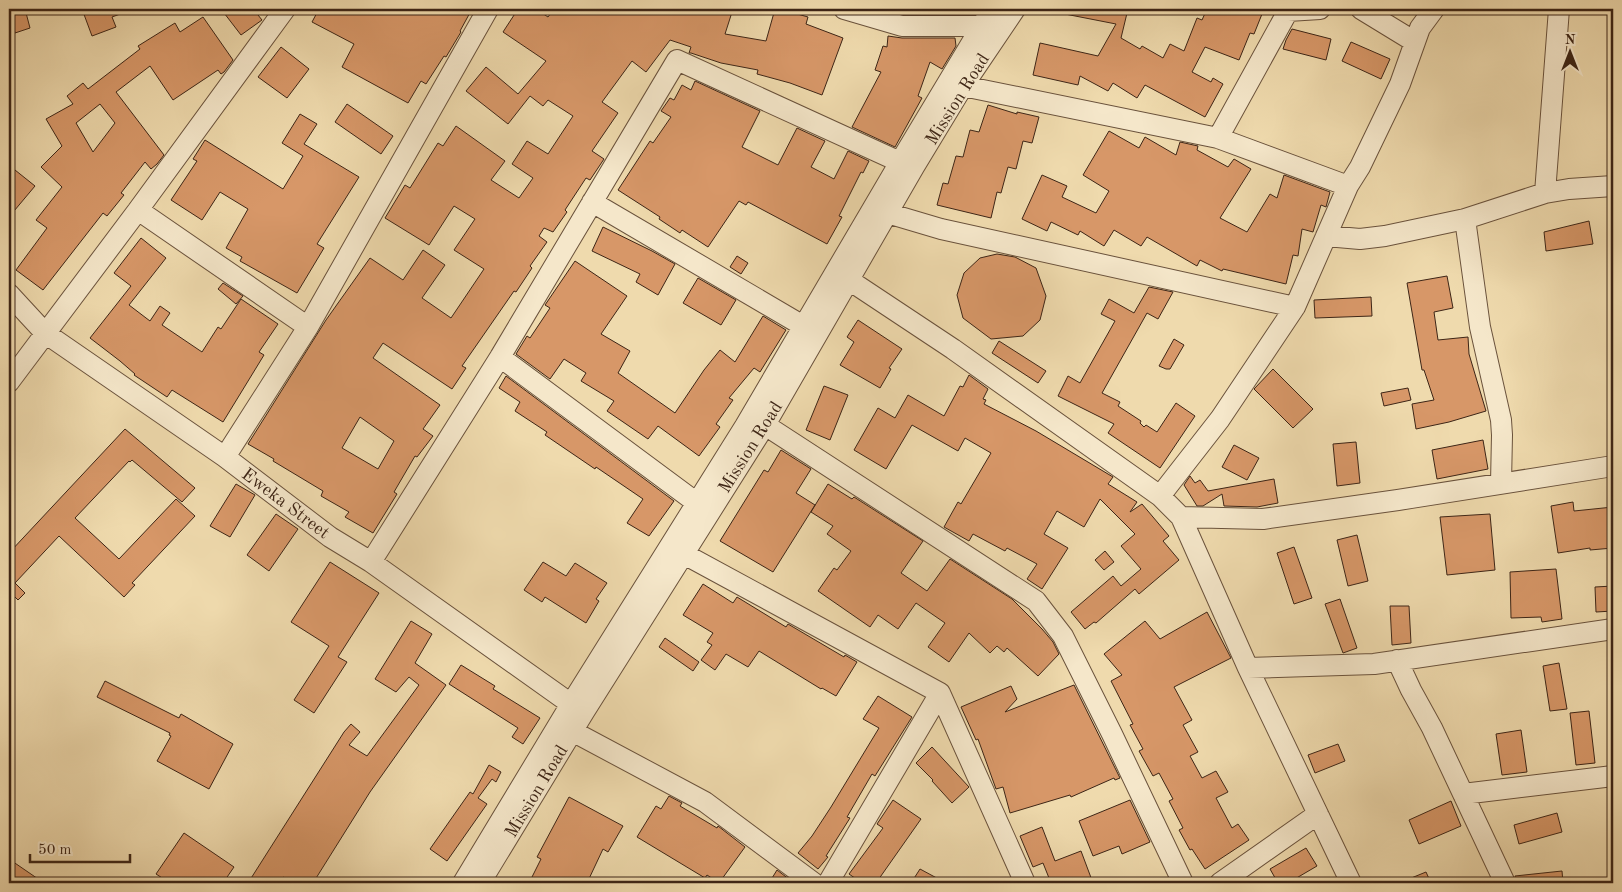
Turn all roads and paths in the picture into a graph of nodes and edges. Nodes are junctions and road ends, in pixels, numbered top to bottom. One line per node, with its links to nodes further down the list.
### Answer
1 (285, 9): 19 (street)
2 (488, 9): 26 (street)
3 (844, 9): 10 (street)
4 (992, 9): 10 (street, Mission Road)
5 (1015, 9): 12 (street, Mission Road)
6 (1320, 9): 13 (street)
7 (1362, 9): 11 (street)
8 (1434, 9): 11 (street)
9 (1559, 9): 17 (street)
10 (980, 26): 14 (street, Mission Road)
11 (1415, 42): 15 (street)
12 (963, 86): 13 (street); 20 (street, Mission Road)
13 (1218, 138): 15 (street)
14 (900, 162): 18 (street); 27 (street, Mission Road)
15 (1348, 186): 22 (street)
16 (1613, 186): 17 (street)
17 (1545, 193): 21 (street)
18 (592, 202): 27 (street); 29 (street)
19 (138, 210): 26 (street); 28 (street)
20 (887, 213): 23 (street, Mission Road); 25 (street)
21 (1465, 219): 22 (street); 34 (street)
22 (1326, 236): 25 (street)
23 (849, 280): 31 (street, Mission Road); 35 (street)
24 (9, 294): 28 (street, Eweka Street)
25 (1295, 307): 35 (street)
26 (308, 327): 32 (street)
27 (805, 327): 36 (street, Mission Road)
28 (45, 333): 30 (street); 32 (street, Eweka Street)
29 (500, 357): 36 (street); 39 (street)
30 (9, 382)
31 (765, 425): 38 (street, Mission Road); 54 (street)
32 (225, 458): 39 (street, Eweka Street)
33 (1613, 466): 34 (street)
34 (1501, 483): 37 (street)
35 (1160, 496): 37 (street)
36 (697, 503): 38 (street, Mission Road)
37 (1181, 517): 42 (street)
38 (676, 550): 43 (street); 44 (street, Mission Road); 45 (street, Mission Road)
39 (371, 562): 44 (street, Eweka Street)
40 (1613, 629): 41 (street)
41 (1398, 660): 42 (street); 47 (street)
42 (1248, 668): 48 (street)
43 (940, 693): 52 (street); 53 (street)
44 (571, 704): 49 (street, Mission Road)
45 (572, 731): 50 (street, Mission Road); 51 (street)
46 (1613, 776): 47 (street)
47 (1462, 794): 57 (street)
48 (1318, 814): 55 (street); 56 (street)
49 (463, 883)
50 (480, 883)
51 (814, 883)
52 (828, 883)
53 (1025, 883)
54 (1183, 883)
55 (1220, 883)
56 (1352, 883)
57 (1505, 883)

